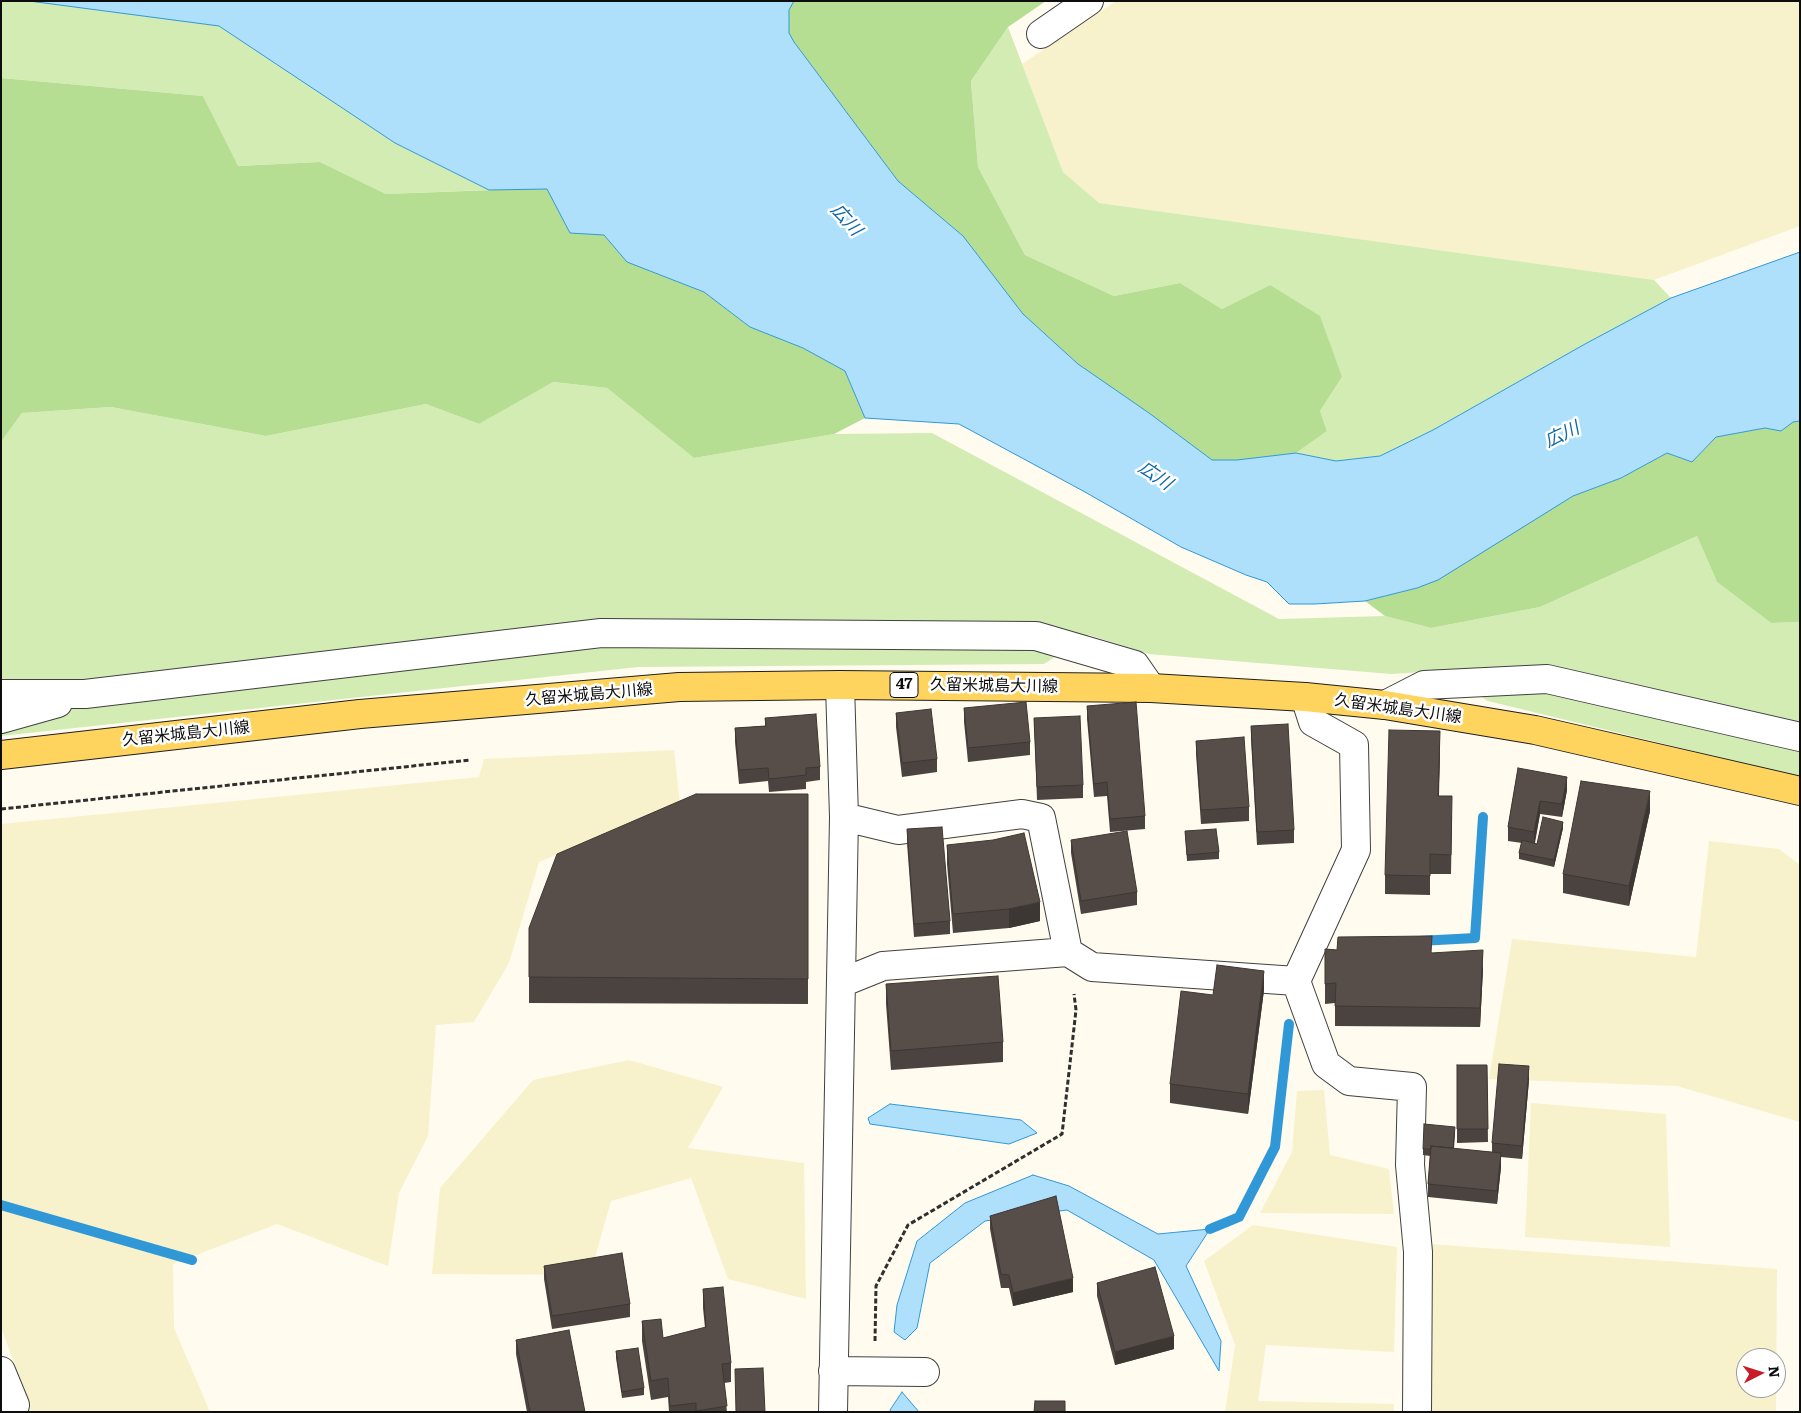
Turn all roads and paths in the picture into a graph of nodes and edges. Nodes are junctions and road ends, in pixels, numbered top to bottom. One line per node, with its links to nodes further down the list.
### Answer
1 (1089, 1): 2 (street)
2 (1041, 34)
3 (840, 685): 4 (main road, 久留米城島大川線 / 47); 11 (main road, 久留米城島大川線 / 47); 15 (street)
4 (1151, 688): 6 (street); 7 (main road, 久留米城島大川線 / 47)
5 (1, 694): 6 (street)
6 (85, 694): 9 (street)
7 (1305, 697): 8 (main road, 久留米城島大川線 / 47); 17 (street)
8 (1385, 705): 10 (street); 13 (main road, 久留米城島大川線 / 47)
9 (1, 719)
10 (1800, 737)
11 (1, 755)
12 (470, 760): 14 (path)
13 (1797, 794)
14 (1, 810)
15 (844, 817): 16 (street); 18 (street)
16 (1068, 952): 17 (street); 18 (street); 21 (path)
17 (1296, 981): 25 (street)
18 (841, 983): 20 (street)
19 (1, 1371): 23 (street)
20 (833, 1371): 21 (street); 24 (street)
21 (875, 1371): 22 (street)
22 (925, 1372)
23 (13, 1412)
24 (833, 1412)
25 (1417, 1412)

